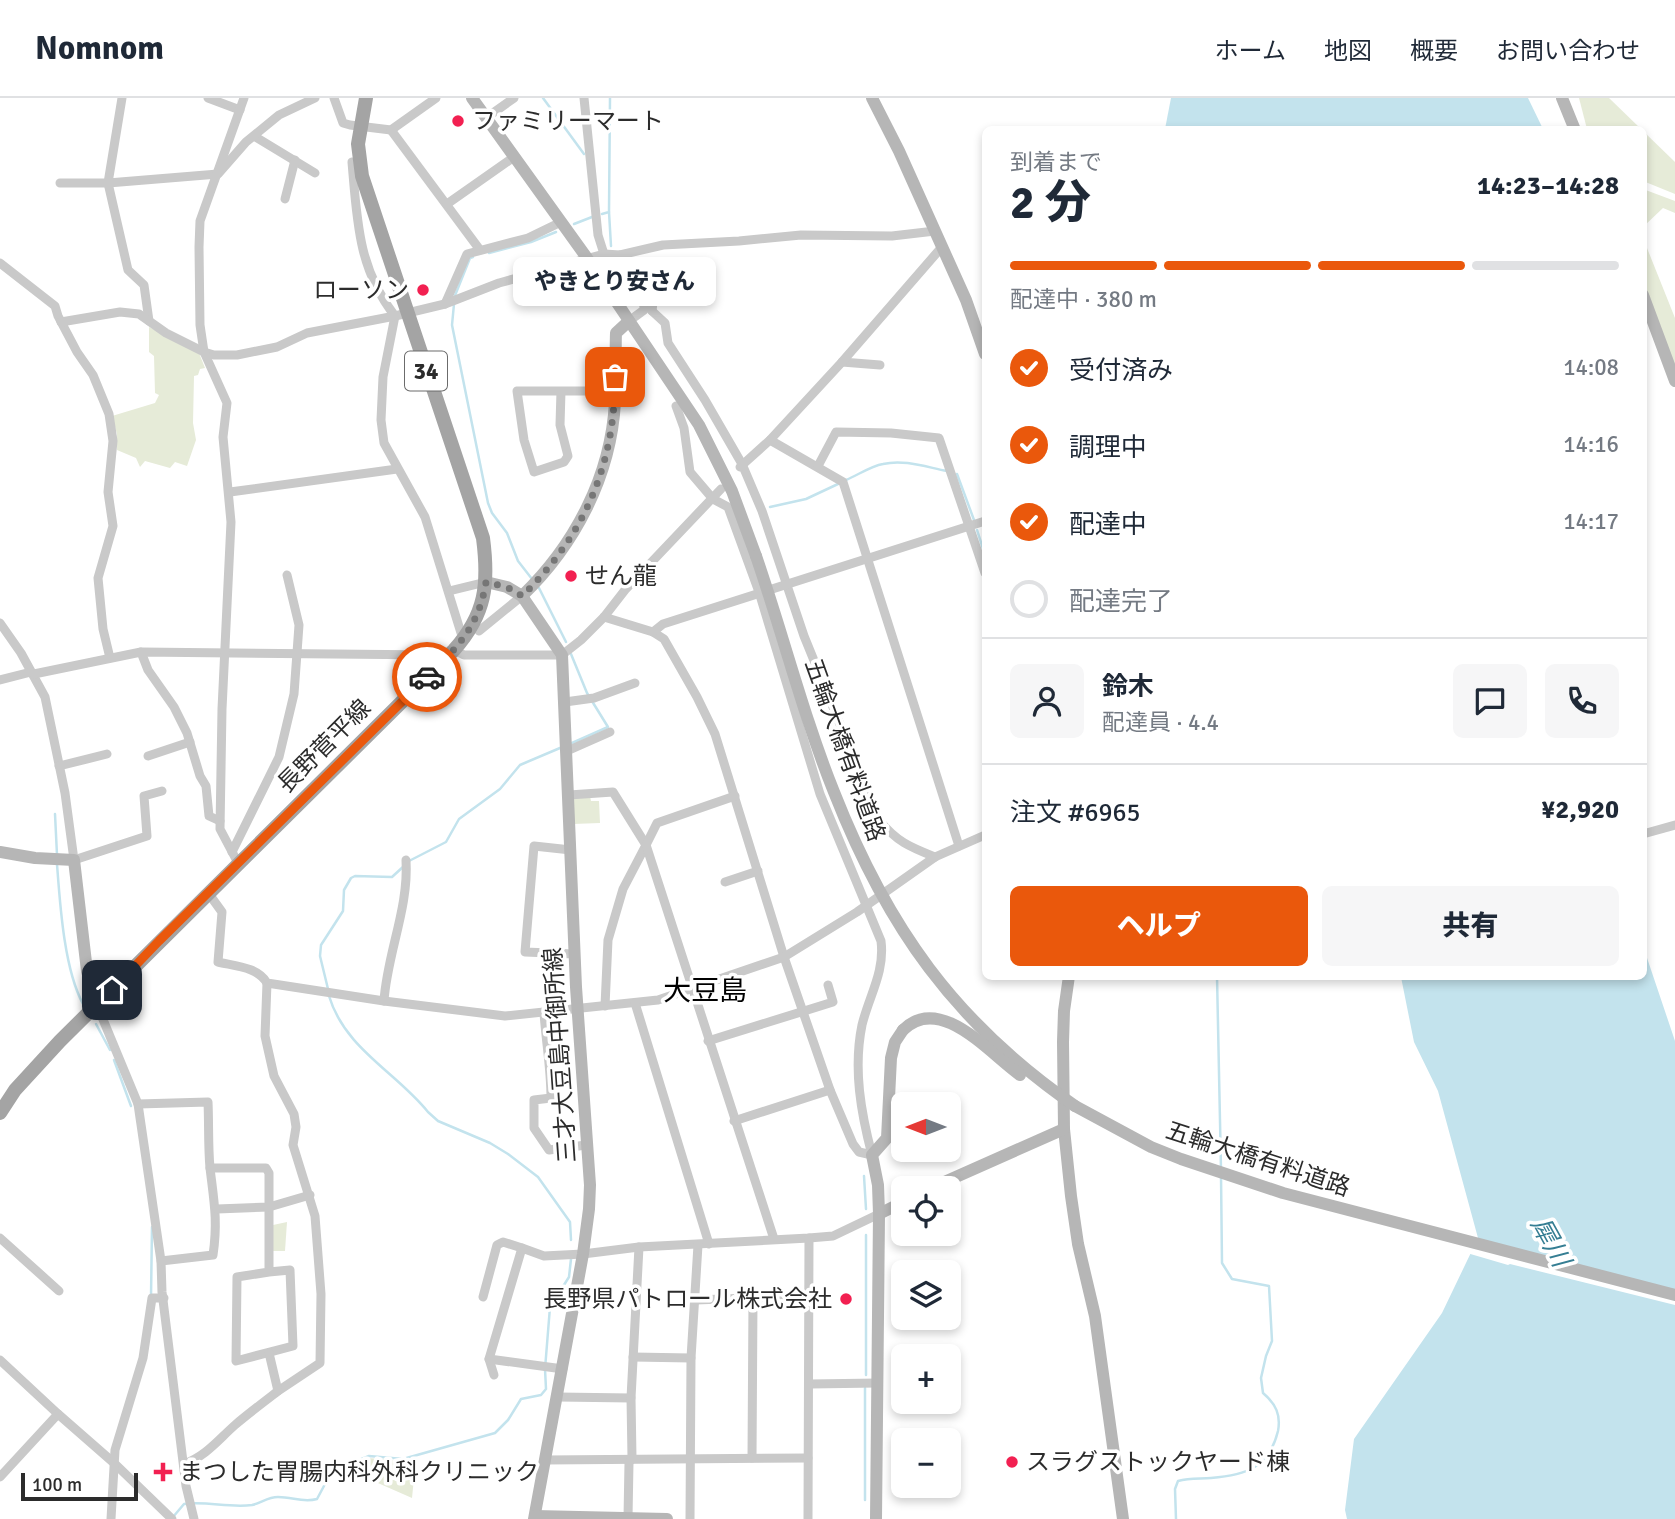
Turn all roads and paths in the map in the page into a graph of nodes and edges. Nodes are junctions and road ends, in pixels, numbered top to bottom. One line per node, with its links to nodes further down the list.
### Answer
1 (122, 98): 25 (street)
2 (208, 98): 13 (street)
3 (244, 98): 13 (street)
4 (315, 98): 18 (street)
5 (334, 98): 15 (street)
6 (366, 98): 15 (main road, 長野菅平線 / 34)
7 (436, 98): 17 (street)
8 (472, 98): 14 (main road)
9 (514, 98): 14 (street)
10 (584, 98): 32 (street)
11 (872, 98): 29 (main road)
12 (1562, 98): 16 (main road)
13 (240, 110): 23 (street)
14 (486, 118): 19 (main road)
15 (360, 126): 17 (street); 40 (main road, 長野菅平線 / 34)
16 (1573, 126)
17 (391, 130): 27 (street)
18 (254, 136): 20 (street); 23 (street)
19 (514, 156): 27 (street); 28 (main road)
20 (295, 160): 22 (street); 26 (street)
21 (352, 162): 40 (street)
22 (314, 173)
23 (218, 174): 25 (street); 45 (street)
24 (60, 183): 25 (street)
25 (108, 183): 41 (street)
26 (285, 199)
27 (447, 204): 31 (street)
28 (561, 222): 31 (street); 34 (main road)
29 (935, 231): 30 (main road); 33 (street)
30 (941, 248): 44 (main road); 46 (street)
31 (480, 250): 37 (street)
32 (604, 254): 33 (street); 34 (street)
33 (620, 255): 36 (street)
34 (587, 258): 37 (street); 42 (main road)
35 (0, 264): 43 (street)
36 (626, 274): 39 (street); 42 (street)
37 (450, 302): 40 (street)
38 (1647, 306): 48 (main road)
39 (652, 311): 42 (street); 53 (street)
40 (401, 314): 45 (street); 55 (street); 64 (main road, 長野菅平線 / 34)
41 (149, 321): 43 (street); 45 (street)
42 (629, 321): 50 (main road); 125 (main road, 五輪大橋有料道路, bridge)
43 (61, 322): 79 (street)
44 (982, 345)
45 (204, 352): 57 (street)
46 (842, 362): 47 (street); 52 (street)
47 (880, 365)
48 (1675, 381)
49 (561, 391): 49 (street); 50 (street)
50 (615, 391): 68 (main road)
51 (676, 406): 58 (street)
52 (770, 440): 53 (street); 54 (street)
53 (740, 466): 65 (street)
54 (818, 466): 60 (street); 61 (street)
55 (397, 470): 57 (street); 66 (street)
56 (721, 489): 58 (street)
57 (230, 492): 74 (street)
58 (713, 499): 67 (street); 69 (street)
59 (982, 522): 60 (street)
60 (969, 526): 61 (street); 62 (street)
61 (867, 558): 65 (street); 98 (street)
62 (982, 564)
63 (287, 575): 76 (street)
64 (486, 582): 66 (street); 68 (main road); 77 (main road, 長野菅平線 / 34)
65 (787, 583): 67 (street); 102 (street)
66 (449, 591): 73 (street)
67 (759, 592): 72 (street); 108 (street)
68 (522, 596): 71 (street); 78 (main road)
69 (604, 617): 72 (street); 78 (street)
70 (0, 622): 80 (street)
71 (479, 631)
72 (653, 632): 92 (street)
73 (461, 633)
74 (225, 651): 75 (street); 76 (street); 93 (street)
75 (141, 652): 79 (street); 85 (street)
76 (298, 654): 77 (street); 101 (street)
77 (449, 655): 78 (street); 101 (main road, 長野菅平線 / 34)
78 (562, 655): 83 (main road, 三才大豆島中御所線)
79 (110, 658): 80 (street)
80 (32, 673): 81 (street); 89 (street)
81 (0, 680)
82 (635, 682): 83 (street)
83 (565, 702): 86 (main road, 三才大豆島中御所線)
84 (610, 732): 86 (street)
85 (190, 742): 88 (street); 93 (street)
86 (567, 751): 91 (main road, 三才大豆島中御所線)
87 (107, 754): 89 (street)
88 (148, 756)
89 (59, 766): 103 (street)
90 (162, 792): 103 (street)
91 (569, 795): 97 (street); 99 (main road, 三才大豆島中御所線)
92 (735, 796): 97 (street); 105 (street)
93 (220, 821): 101 (street)
94 (1675, 825): 95 (street)
95 (1647, 833)
96 (982, 836): 98 (street)
97 (646, 845): 114 (street); 118 (street)
98 (959, 846): 102 (street)
99 (571, 850): 109 (main road, 三才大豆島中御所線); 109 (street)
100 (0, 852): 103 (main road)
101 (235, 857): 107 (main road, 長野菅平線 / 34)
102 (935, 857): 108 (street)
103 (74, 860): 117 (main road)
104 (406, 864): 115 (street)
105 (758, 871): 106 (street); 110 (street)
106 (724, 882)
107 (209, 894): 112 (street); 117 (main road, 長野菅平線 / 34)
108 (867, 904): 110 (street); 130 (street)
109 (575, 954): 119 (main road, 三才大豆島中御所線)
110 (784, 957): 114 (street); 120 (street)
111 (1069, 980): 128 (main road)
112 (267, 983): 115 (street); 133 (street)
113 (828, 985): 120 (street)
114 (692, 989): 116 (street); 122 (street)
115 (384, 1001): 121 (street)
116 (635, 1003): 118 (street); 141 (street)
117 (97, 1005): 124 (street); 126 (main road, 長野菅平線 / 34)
118 (605, 1006): 119 (street)
119 (577, 1008): 121 (street); 129 (main road, 三才大豆島中御所線)
120 (803, 1012): 122 (street); 123 (street)
121 (544, 1013): 129 (street)
122 (708, 1041): 127 (street)
123 (830, 1090): 127 (street); 130 (street)
124 (138, 1104): 131 (street); 146 (street)
125 (1075, 1106): 130 (main road, bridge); 149 (main road, 五輪大橋有料道路)
126 (0, 1113)
127 (734, 1121): 140 (street)
128 (1065, 1129): 132 (main road); 185 (main road)
129 (586, 1144): 145 (main road, 三才大豆島中御所線)
130 (872, 1155): 137 (main road)
131 (211, 1168): 134 (street); 136 (street)
132 (958, 1176)
133 (310, 1195): 134 (street); 164 (street)
134 (269, 1207): 136 (street); 147 (street)
135 (891, 1208): 137 (main road)
136 (217, 1209): 146 (street)
137 (879, 1214): 139 (street); 162 (main road)
138 (0, 1238): 148 (street)
139 (809, 1238): 140 (street); 150 (street)
140 (774, 1239): 141 (street)
141 (709, 1244): 142 (street)
142 (698, 1245): 143 (street); 154 (street)
143 (639, 1247): 145 (street); 156 (street)
144 (522, 1248): 145 (street); 151 (street); 158 (street)
145 (583, 1254): 160 (main road, 三才大豆島中御所線)
146 (161, 1261): 152 (street)
147 (269, 1272): 155 (street); 155 (street)
148 (59, 1291)
149 (1675, 1295)
150 (810, 1296): 153 (street); 163 (street)
151 (483, 1297)
152 (164, 1298): 173 (street); 174 (street)
153 (753, 1298): 154 (street); 170 (street)
154 (695, 1300): 157 (street)
155 (269, 1353): 164 (street)
156 (633, 1357): 157 (street); 166 (street)
157 (691, 1358): 169 (street)
158 (489, 1359): 160 (street); 161 (street)
159 (0, 1360): 167 (street)
160 (563, 1368): 165 (main road, 三才大豆島中御所線)
161 (494, 1375)
162 (878, 1383): 163 (street); 184 (main road)
163 (810, 1384): 171 (street)
164 (278, 1391): 174 (street)
165 (558, 1397): 166 (street); 172 (main road, 三才大豆島中御所線)
166 (631, 1398): 168 (street)
167 (58, 1414): 173 (street); 175 (street)
168 (632, 1458): 169 (street); 172 (street); 178 (street)
169 (690, 1458): 170 (street); 182 (street)
170 (752, 1458): 171 (street)
171 (808, 1458): 183 (street)
172 (546, 1460): 177 (main road, 三才大豆島中御所線)
173 (114, 1463): 176 (street); 179 (street)
174 (184, 1464): 180 (street)
175 (0, 1478)
176 (171, 1518)
177 (535, 1518): 178 (main road)
178 (628, 1518): 181 (main road)
179 (111, 1519)
180 (194, 1519)
181 (667, 1519)
182 (690, 1519)
183 (808, 1519)
184 (876, 1519)
185 (1123, 1519)

